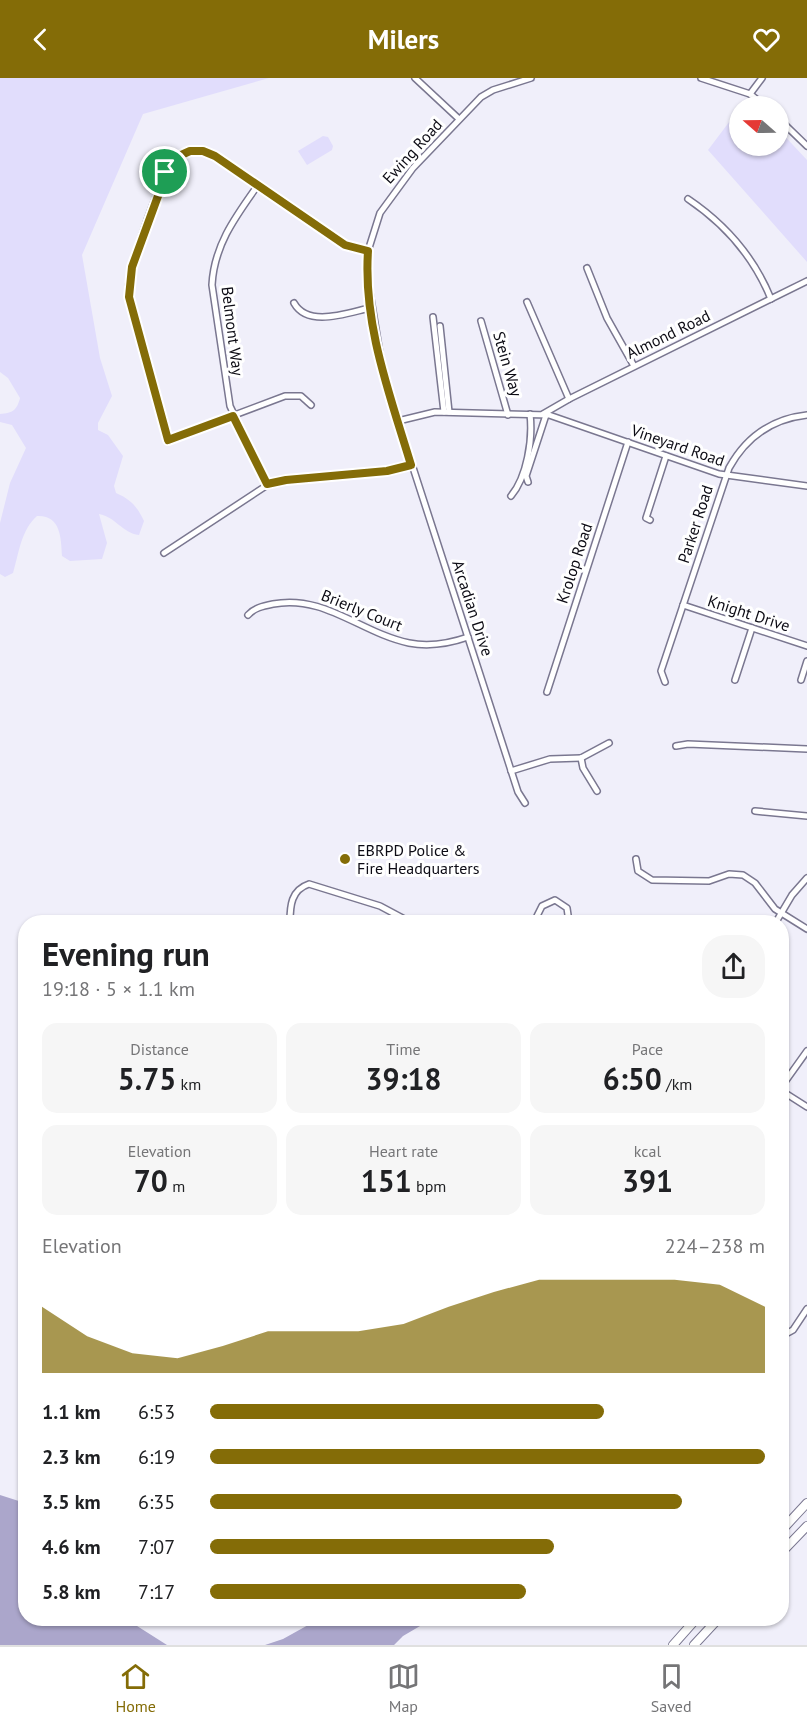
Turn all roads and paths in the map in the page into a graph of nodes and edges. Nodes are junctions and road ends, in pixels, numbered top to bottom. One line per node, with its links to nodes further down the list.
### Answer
1 (415, 78): 7 (street)
2 (530, 78): 7 (street, Ewing Road)
3 (701, 78): 5 (street)
4 (762, 78): 5 (street)
5 (750, 94): 6 (street)
6 (752, 96)
7 (459, 119): 12 (street, Ewing Road)
8 (789, 129): 9 (street)
9 (807, 146)
10 (258, 185): 12 (street); 30 (street, Belmont Way); 30 (street)
11 (688, 199): 15 (street)
12 (368, 251): 18 (street, Ewing Road)
13 (587, 268): 22 (street)
14 (807, 281): 15 (street, Almond Road)
15 (771, 299): 22 (street, Almond Road)
16 (527, 302): 23 (street)
17 (294, 303): 18 (street)
18 (370, 308): 31 (street, Ewing Road)
19 (433, 317): 25 (street)
20 (481, 321): 27 (street, Stein Way)
21 (440, 326): 25 (street)
22 (634, 366): 23 (street, Almond Road)
23 (569, 399): 28 (street, Almond Road)
24 (311, 405): 30 (street)
25 (446, 412): 27 (street); 31 (street)
26 (530, 414): 27 (street); 28 (street); 39 (street)
27 (508, 415)
28 (544, 415): 32 (street, Vineyard Road); 36 (street)
29 (807, 415): 35 (street, Parker Road)
30 (233, 416): 37 (street, Belmont Way)
31 (398, 421): 34 (street, Arcadian Drive)
32 (628, 442): 33 (street, Vineyard Road); 51 (street, Krolop Road)
33 (666, 456): 35 (street, Vineyard Road); 40 (street)
34 (411, 465): 37 (street); 45 (street, Arcadian Drive)
35 (725, 475): 38 (street, Vineyard Road); 42 (street, Parker Road)
36 (528, 482)
37 (267, 484): 41 (street)
38 (807, 486)
39 (511, 496)
40 (650, 520)
41 (164, 553)
42 (682, 605): 44 (street, Knight Drive); 50 (street, Parker Road)
43 (248, 615): 45 (street, Brierly Court)
44 (752, 628): 46 (street, Knight Drive); 48 (street)
45 (468, 637): 56 (street, Arcadian Drive)
46 (807, 646)
47 (807, 661): 49 (street)
48 (735, 680)
49 (801, 680)
50 (665, 682)
51 (547, 692)
52 (609, 743): 55 (street)
53 (676, 746): 54 (street)
54 (807, 749)
55 (581, 758): 56 (street); 57 (street)
56 (512, 771): 58 (street, Arcadian Drive)
57 (597, 791)
58 (525, 803)
59 (755, 812): 60 (street)
60 (807, 816)
61 (636, 859): 63 (street)
62 (807, 878): 63 (street)
63 (781, 913): 68 (street)
64 (291, 915): 65 (street)
65 (397, 915)
66 (538, 915): 67 (street)
67 (568, 915)
68 (784, 915)
69 (789, 918): 70 (street)
70 (807, 929)
71 (807, 1052): 72 (street)
72 (789, 1076)
73 (789, 1096): 74 (street)
74 (807, 1107)
75 (807, 1309): 76 (street)
76 (789, 1332)
77 (807, 1503): 78 (main road)
78 (789, 1522)
79 (807, 1526): 80 (main road)
80 (789, 1545)
81 (690, 1626): 83 (main road)
82 (712, 1626): 84 (main road)
83 (673, 1645)
84 (694, 1645)

